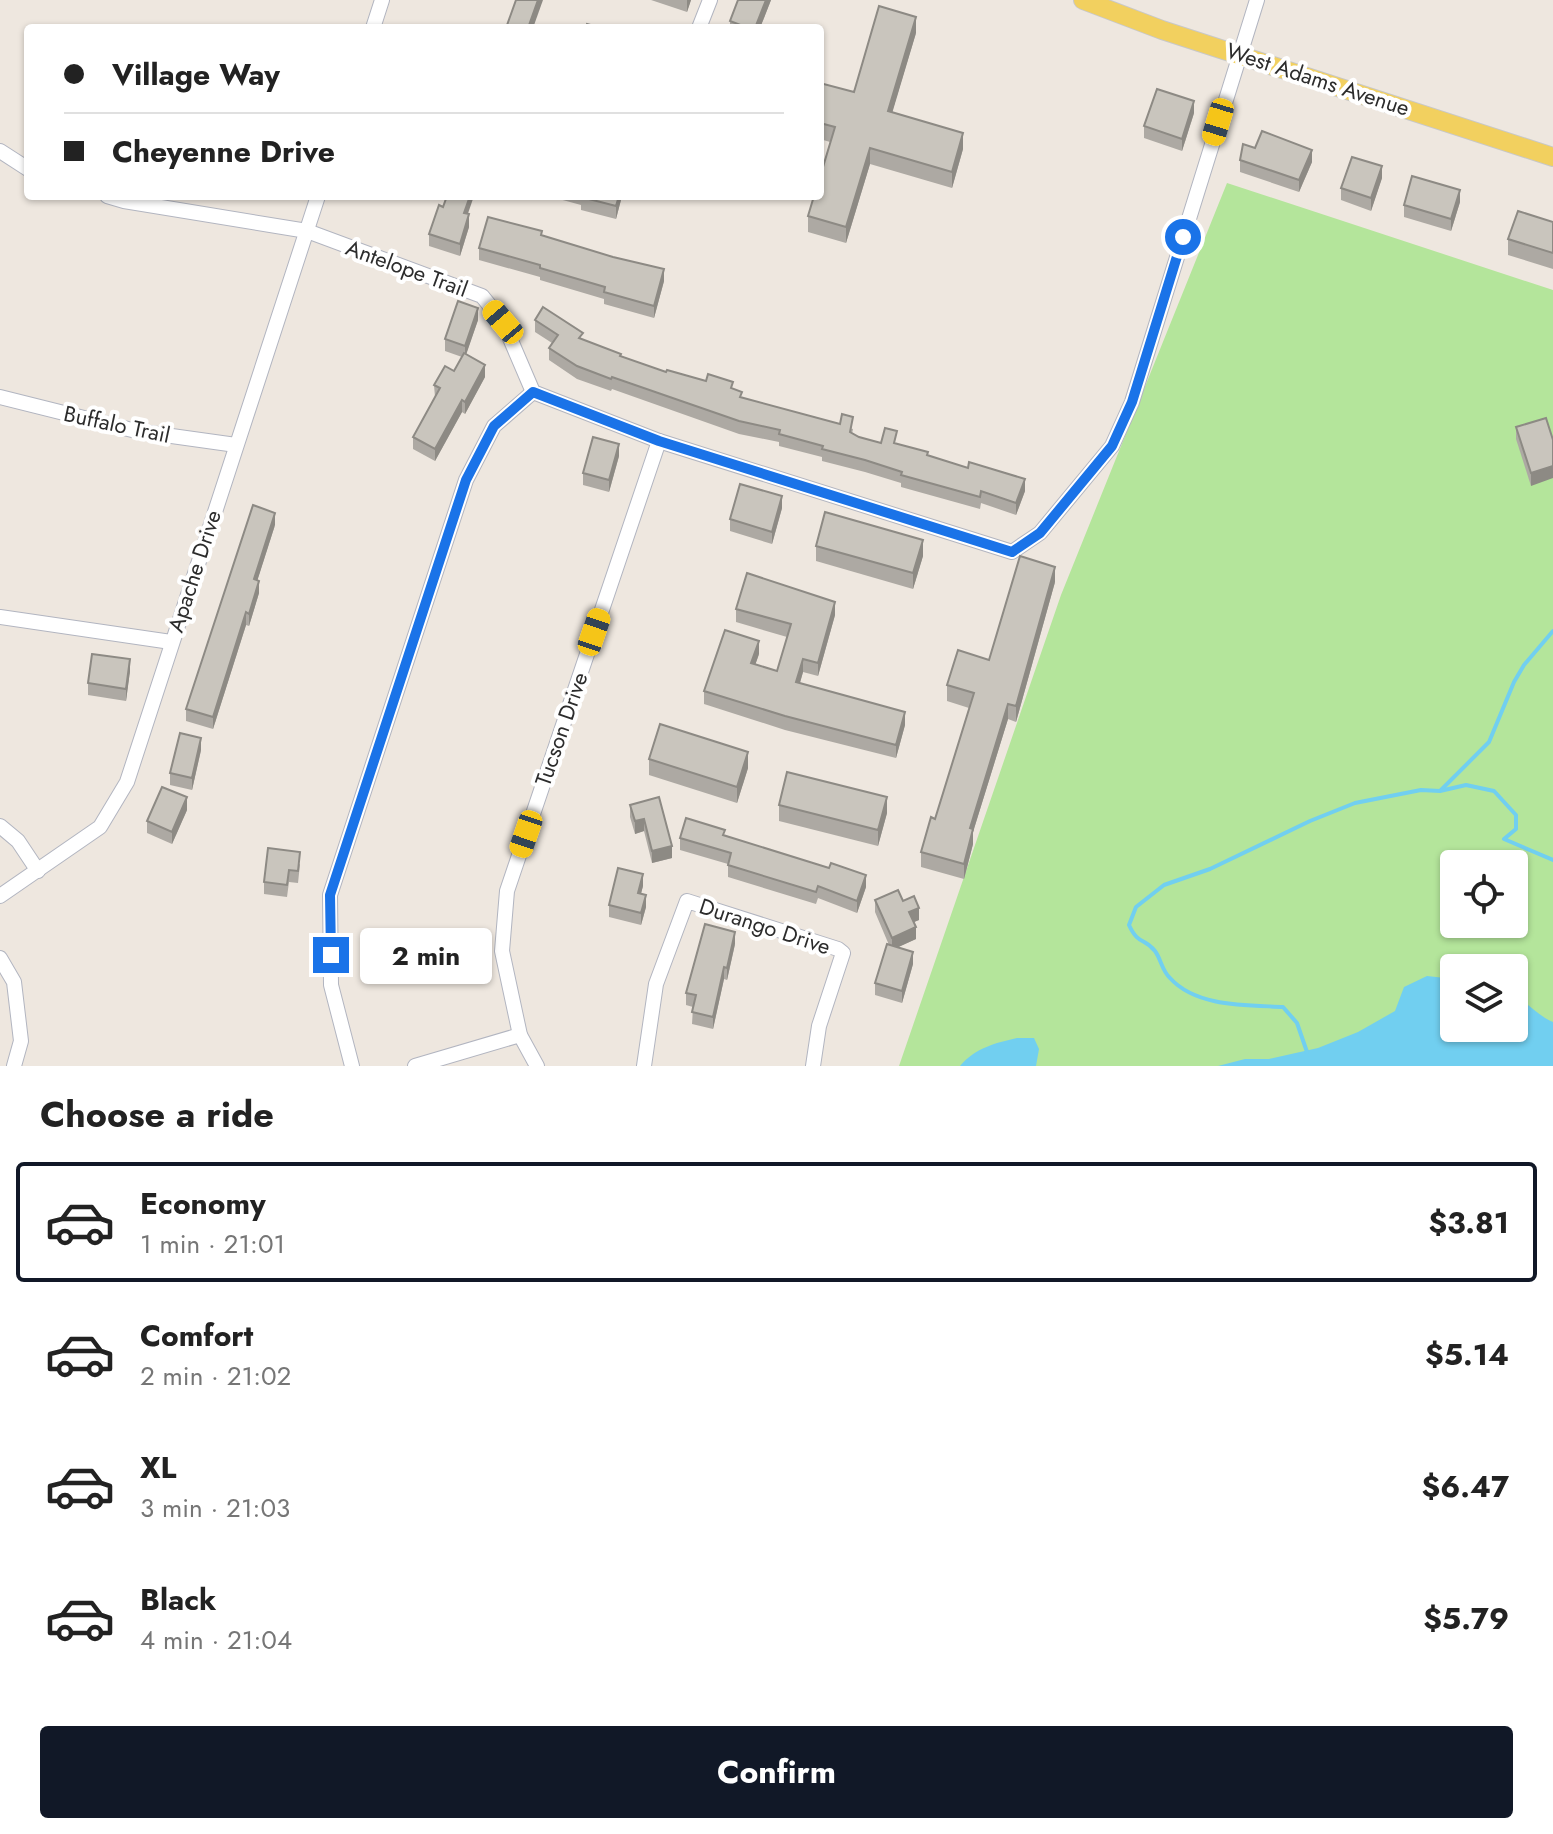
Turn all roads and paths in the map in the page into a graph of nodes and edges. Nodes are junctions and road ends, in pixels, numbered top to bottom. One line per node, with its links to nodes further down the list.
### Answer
1 (382, 0): 5 (street)
2 (710, 0): 6 (street)
3 (1083, 0): 7 (main road, West Adams Avenue)
4 (1257, 0): 7 (street)
5 (374, 24)
6 (701, 24)
7 (1239, 53): 9 (main road, West Adams Avenue); 16 (street)
8 (0, 151): 10 (street)
9 (1553, 157)
10 (24, 166)
11 (121, 200): 13 (street, Antelope Trail)
12 (317, 200): 13 (street, Apache Drive)
13 (307, 231): 14 (street, Antelope Trail); 17 (street, Apache Drive)
14 (533, 392): 16 (street); 26 (street)
15 (0, 397): 17 (street, Buffalo Trail)
16 (659, 441): 24 (street, Tucson Drive)
17 (236, 445): 19 (street, Apache Drive)
18 (0, 617): 19 (street)
19 (171, 642): 21 (street, Apache Drive)
20 (0, 826): 21 (street)
21 (38, 871): 22 (street, Apache Drive)
22 (0, 896)
23 (0, 958): 25 (street)
24 (520, 1035): 27 (street); 28 (street, Tucson Drive)
25 (14, 1066)
26 (352, 1066)
27 (415, 1066)
28 (537, 1066)
29 (644, 1066): 30 (street, Durango Drive)
30 (813, 1066)

